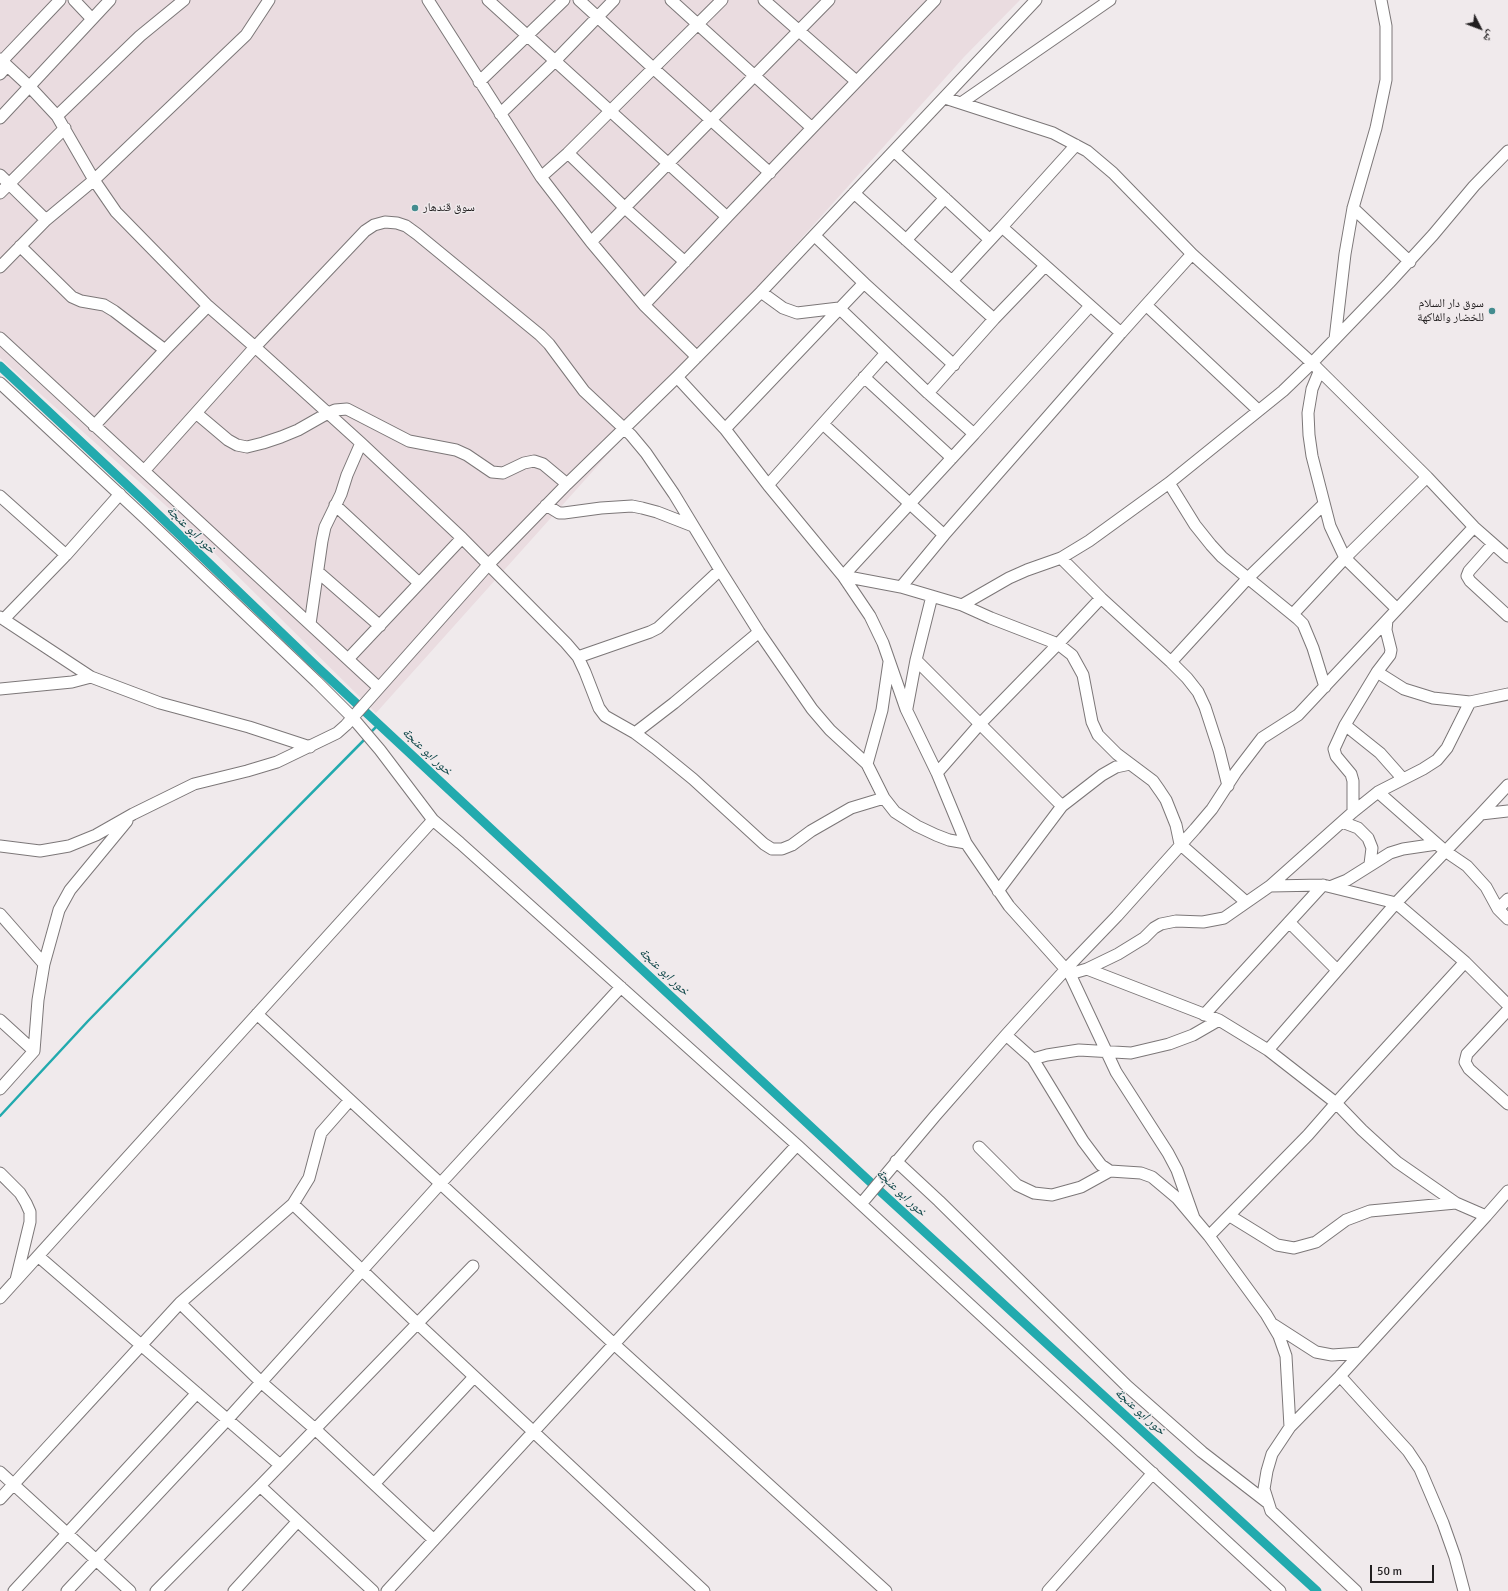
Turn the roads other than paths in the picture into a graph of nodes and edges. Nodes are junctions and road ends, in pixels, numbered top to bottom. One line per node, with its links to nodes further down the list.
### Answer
1 (60, 0): 25 (street)
2 (74, 0): 20 (street)
3 (110, 0): 20 (street)
4 (184, 0): 35 (street)
5 (269, 0): 48 (street)
6 (428, 0): 29 (street)
7 (488, 0): 23 (street)
8 (564, 0): 23 (street)
9 (579, 0): 19 (street)
10 (614, 0): 19 (street)
11 (671, 0): 21 (street)
12 (722, 0): 21 (street)
13 (764, 0): 22 (street)
14 (829, 0): 22 (street)
15 (935, 0): 28 (street)
16 (1036, 0): 31 (street)
17 (1110, 0): 32 (street)
18 (1381, 0): 54 (street)
19 (597, 16): 24 (street); 26 (street)
20 (92, 19): 30 (street)
21 (698, 24): 26 (street); 27 (street)
22 (799, 30): 27 (street); 28 (street)
23 (527, 35): 24 (street); 29 (street)
24 (555, 61): 33 (street); 34 (street)
25 (2, 65): 30 (street)
26 (653, 68): 33 (street); 37 (street)
27 (755, 77): 37 (street); 39 (street)
28 (856, 81): 39 (street)
29 (479, 82): 34 (street)
30 (30, 87): 35 (street); 36 (street)
31 (945, 98): 32 (street); 41 (street)
32 (961, 103): 40 (street)
33 (610, 111): 43 (street); 44 (street)
34 (500, 114): 47 (street)
35 (57, 116): 38 (street)
36 (0, 118)
37 (712, 120): 44 (street); 45 (street)
38 (65, 128): 48 (street); 49 (street)
39 (812, 128): 45 (street)
40 (1076, 145): 57 (street); 63 (street)
41 (894, 151): 50 (street); 52 (street)
42 (1508, 151): 66 (street)
43 (568, 153): 47 (street); 53 (street)
44 (668, 165): 53 (street); 55 (street)
45 (770, 173): 55 (street)
46 (0, 175): 49 (street)
47 (541, 177): 61 (street)
48 (94, 180): 56 (street); 73 (street)
49 (9, 184): 51 (street); 56 (street)
50 (854, 193): 58 (street); 59 (street)
51 (0, 194)
52 (945, 198): 59 (street); 60 (street)
53 (625, 208): 61 (street); 65 (street)
54 (1353, 208): 66 (street); 79 (street)
55 (727, 217): 65 (street)
56 (46, 220): 62 (street)
57 (1002, 227): 60 (street); 67 (street)
58 (815, 236): 69 (street); 70 (street)
59 (906, 240): 68 (street)
60 (990, 240): 68 (street)
61 (591, 242): 71 (street)
62 (20, 246): 64 (street); 81 (street)
63 (1192, 254): 72 (street); 85 (street)
64 (2, 261)
65 (685, 262): 71 (street)
66 (1410, 262): 79 (street)
67 (1045, 266): 74 (street); 76 (street)
68 (952, 281): 76 (street)
69 (864, 283): 75 (street); 84 (street)
70 (761, 292): 75 (street); 83 (street)
71 (644, 305): 83 (street)
72 (1146, 305): 77 (street); 90 (street)
73 (208, 306): 80 (street); 81 (street)
74 (1090, 306): 77 (street); 97 (street)
75 (839, 308): 82 (street); 96 (street)
76 (994, 319): 84 (street)
77 (1121, 333): 113 (street)
78 (0, 338): 94 (street)
79 (1335, 340): 85 (street)
80 (255, 347): 91 (street); 92 (street); 95 (street)
81 (165, 350): 94 (street)
82 (886, 353): 87 (street); 89 (street)
83 (697, 357): 86 (street)
84 (954, 365): 89 (street)
85 (1315, 368): 90 (street); 101 (street); 108 (street)
86 (677, 377): 95 (street); 96 (street)
87 (864, 377): 93 (street); 99 (street)
88 (0, 383): 105 (street)
89 (928, 393): 97 (street)
90 (1258, 410): 102 (street)
91 (196, 413): 92 (street); 100 (street)
92 (328, 413): 98 (street); 103 (street)
93 (823, 424): 104 (street); 107 (street)
94 (94, 426): 100 (street)
95 (623, 428): 103 (street); 111 (street)
96 (725, 429): 104 (street)
97 (974, 434): 99 (street)
98 (362, 443): 109 (street); 114 (street)
99 (952, 458): 107 (street)
100 (144, 472): 135 (street)
101 (1427, 477): 112 (street); 119 (street)
102 (1169, 483): 118 (street); 124 (street)
103 (567, 484): 110 (street)
104 (768, 485): 123 (street)
105 (120, 494): 116 (street); 152 (street)
106 (0, 496): 116 (street)
107 (910, 503): 113 (street); 123 (street)
108 (1324, 504): 119 (street); 124 (street)
109 (336, 505): 122 (street); 125 (street)
110 (546, 505): 111 (street); 120 (street)
111 (693, 526): 121 (street)
112 (1474, 527): 115 (street); 130 (street)
113 (944, 535): 126 (street)
114 (462, 538): 120 (street); 125 (street)
115 (1493, 544): 117 (street); 132 (street)
116 (66, 555): 133 (street)
117 (1508, 557)
118 (1061, 558): 128 (street); 129 (street)
119 (1345, 558): 130 (street); 131 (street)
120 (489, 564): 139 (street); 146 (street)
121 (720, 570): 137 (street); 139 (street)
122 (318, 572): 135 (street); 136 (street)
123 (843, 576): 126 (street); 141 (street)
124 (1248, 578): 131 (street); 143 (street)
125 (420, 583): 136 (street)
126 (901, 587): 127 (street)
127 (932, 596): 129 (street); 142 (street)
128 (1101, 598): 138 (street); 143 (street)
129 (962, 605): 138 (street)
130 (1397, 609): 134 (street)
131 (1293, 614): 147 (street)
132 (1508, 616)
133 (2, 618): 145 (street)
134 (1387, 620): 144 (street); 147 (street)
135 (310, 624): 140 (street)
136 (380, 626): 140 (street)
137 (759, 632): 155 (street); 157 (street)
138 (1058, 644): 153 (street); 158 (street)
139 (578, 657): 155 (street)
140 (348, 659): 146 (street)
141 (889, 660): 151 (street); 157 (street)
142 (916, 660): 151 (street); 153 (street)
143 (1171, 662): 162 (street)
144 (1377, 672): 150 (street); 154 (street)
145 (91, 677): 148 (street); 156 (street)
146 (378, 687): 152 (street)
147 (1324, 687): 162 (street)
148 (0, 689)
149 (1508, 695): 150 (street)
150 (1470, 702): 160 (street)
151 (906, 709): 159 (street)
152 (354, 715): 156 (street); 170 (street)
153 (979, 725): 159 (street); 165 (street)
154 (1345, 725): 160 (street); 167 (street)
155 (635, 733): 164 (street)
156 (310, 747): 168 (street)
157 (867, 764): 164 (street)
158 (1130, 764): 165 (street); 173 (street)
159 (937, 773): 172 (street)
160 (1403, 779): 163 (street)
161 (1508, 785): 169 (street)
162 (1228, 786): 173 (street)
163 (1378, 792): 167 (street); 175 (street)
164 (884, 798): 172 (street)
165 (1062, 806): 179 (street)
166 (1508, 811): 169 (street)
167 (1353, 812): 171 (street)
168 (133, 814): 174 (street); 188 (street)
169 (1482, 814): 175 (street)
170 (433, 820): 192 (street); 195 (street)
171 (1342, 822): 176 (street); 178 (street)
172 (966, 843): 179 (street)
173 (1180, 844): 181 (street); 191 (street)
174 (0, 846)
175 (1441, 847): 176 (street); 182 (street); 183 (street)
176 (1370, 864): 177 (street)
177 (1328, 885): 178 (street); 182 (street); 186 (street)
178 (1270, 886): 181 (street)
179 (998, 891): 191 (street)
180 (1508, 899): 183 (street)
181 (1246, 902): 189 (street)
182 (1396, 903): 187 (street); 190 (street)
183 (1498, 909): 185 (street)
184 (0, 914): 188 (street)
185 (1508, 919)
186 (1289, 922): 190 (street); 196 (street)
187 (1465, 962): 193 (street); 206 (street)
188 (44, 964): 201 (street)
189 (1087, 969): 191 (street); 196 (street)
190 (1337, 970): 200 (street)
191 (1068, 971): 199 (street); 202 (street)
192 (621, 987): 208 (street); 213 (street)
193 (1508, 1005)
194 (1508, 1010): 207 (street)
195 (257, 1014): 205 (street); 222 (street)
196 (1204, 1015): 198 (street)
197 (0, 1020): 201 (street)
198 (1219, 1020): 200 (street); 202 (street)
199 (1006, 1035): 203 (street); 210 (street)
200 (1268, 1050): 206 (street)
201 (34, 1051): 204 (street)
202 (1107, 1052): 203 (street); 220 (street)
203 (1033, 1059): 211 (street)
204 (0, 1089)
205 (350, 1100): 213 (street); 215 (street)
206 (1336, 1103): 217 (street); 218 (street)
207 (1508, 1104)
208 (797, 1145): 216 (street); 230 (street)
209 (979, 1147): 211 (street)
210 (896, 1161): 216 (street); 248 (street)
211 (1110, 1171): 220 (street)
212 (0, 1173): 225 (street)
213 (440, 1184): 224 (street); 230 (street)
214 (1508, 1191): 219 (street)
215 (293, 1204): 224 (street); 227 (street)
216 (861, 1204): 243 (street)
217 (1456, 1204): 218 (street); 219 (street)
218 (1230, 1216): 221 (street)
219 (1486, 1216): 232 (street)
220 (1194, 1218): 221 (street)
221 (1209, 1236): 229 (street)
222 (38, 1256): 225 (street); 231 (street)
223 (473, 1266): 228 (street)
224 (361, 1271): 228 (street); 235 (street)
225 (16, 1281): 226 (street)
226 (0, 1298)
227 (180, 1303): 231 (street); 235 (street)
228 (418, 1324): 234 (street); 239 (street)
229 (1272, 1324): 232 (street); 238 (street)
230 (614, 1344): 240 (street); 261 (street)
231 (142, 1346): 236 (street); 244 (street)
232 (1361, 1353): 233 (street)
233 (1340, 1376): 238 (street); 265 (street)
234 (474, 1377): 240 (street); 245 (street)
235 (261, 1382): 237 (street); 239 (street)
236 (197, 1393): 237 (street); 250 (street)
237 (227, 1420): 241 (street); 252 (street)
238 (1290, 1427): 248 (street)
239 (315, 1429): 241 (street); 245 (street)
240 (533, 1433): 251 (street); 260 (street)
241 (280, 1465): 246 (street)
242 (0, 1472): 244 (street)
243 (1153, 1473): 262 (street); 263 (street)
244 (14, 1484): 247 (street); 250 (street)
245 (374, 1484): 251 (street)
246 (260, 1486): 249 (street); 256 (street)
247 (0, 1500)
248 (1268, 1503): 264 (street)
249 (297, 1522): 257 (street); 258 (street)
250 (67, 1533): 252 (street); 253 (street)
251 (434, 1540): 259 (street)
252 (96, 1560): 254 (street); 255 (street)
253 (14, 1591)
254 (67, 1591)
255 (130, 1591)
256 (156, 1591)
257 (234, 1591)
258 (372, 1591)
259 (388, 1591)
260 (704, 1591)
261 (886, 1591)
262 (1048, 1591)
263 (1280, 1591)
264 (1356, 1591)
265 (1464, 1591)

